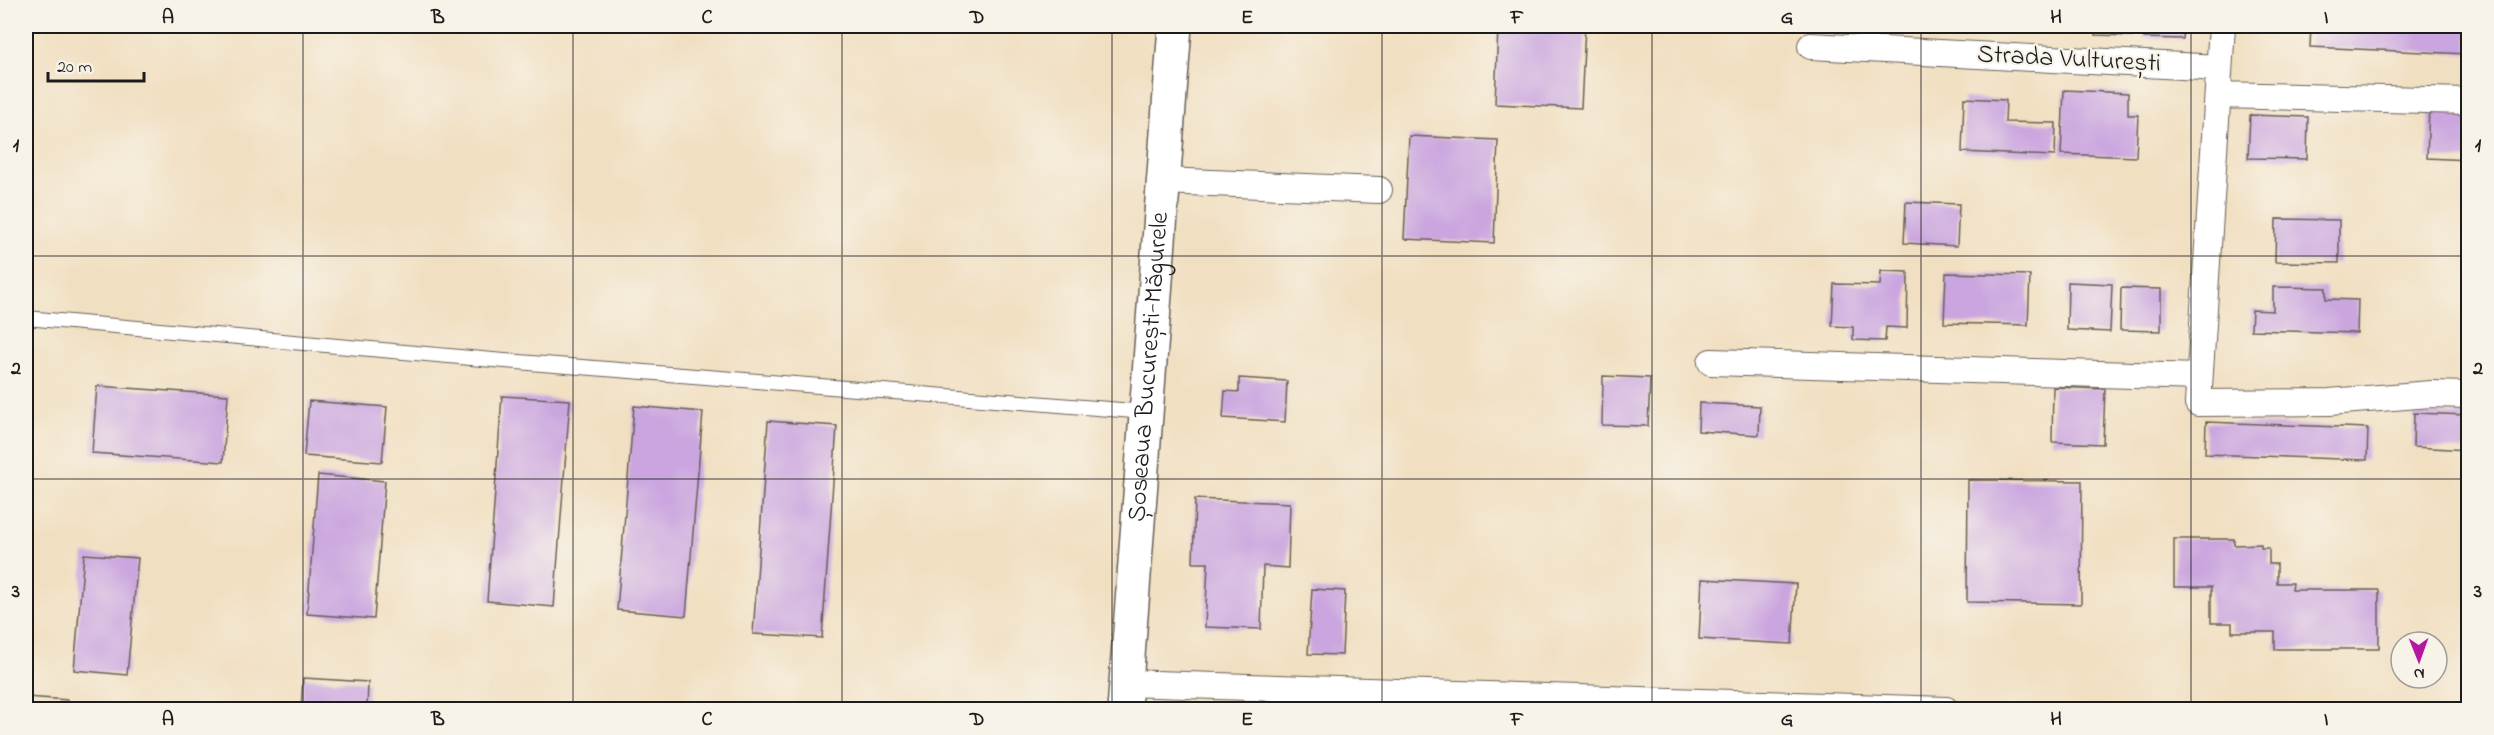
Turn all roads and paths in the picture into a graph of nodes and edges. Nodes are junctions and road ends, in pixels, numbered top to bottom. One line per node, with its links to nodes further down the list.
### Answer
1 (1175, 26): 7 (main road, Șoseaua București-Măgurele)
2 (2222, 26): 4 (street)
3 (1811, 46): 4 (street, Strada Vulturești)
4 (2219, 68): 5 (street)
5 (2218, 95): 6 (street); 11 (street)
6 (2469, 101)
7 (1163, 181): 8 (street); 13 (main road, Șoseaua București-Măgurele)
8 (1379, 190)
9 (26, 318): 13 (lane)
10 (1711, 362): 11 (street)
11 (2199, 377): 12 (street)
12 (2469, 395)
13 (1146, 412): 14 (main road, Șoseaua București-Măgurele)
14 (1125, 696): 15 (street)
15 (1946, 710)

